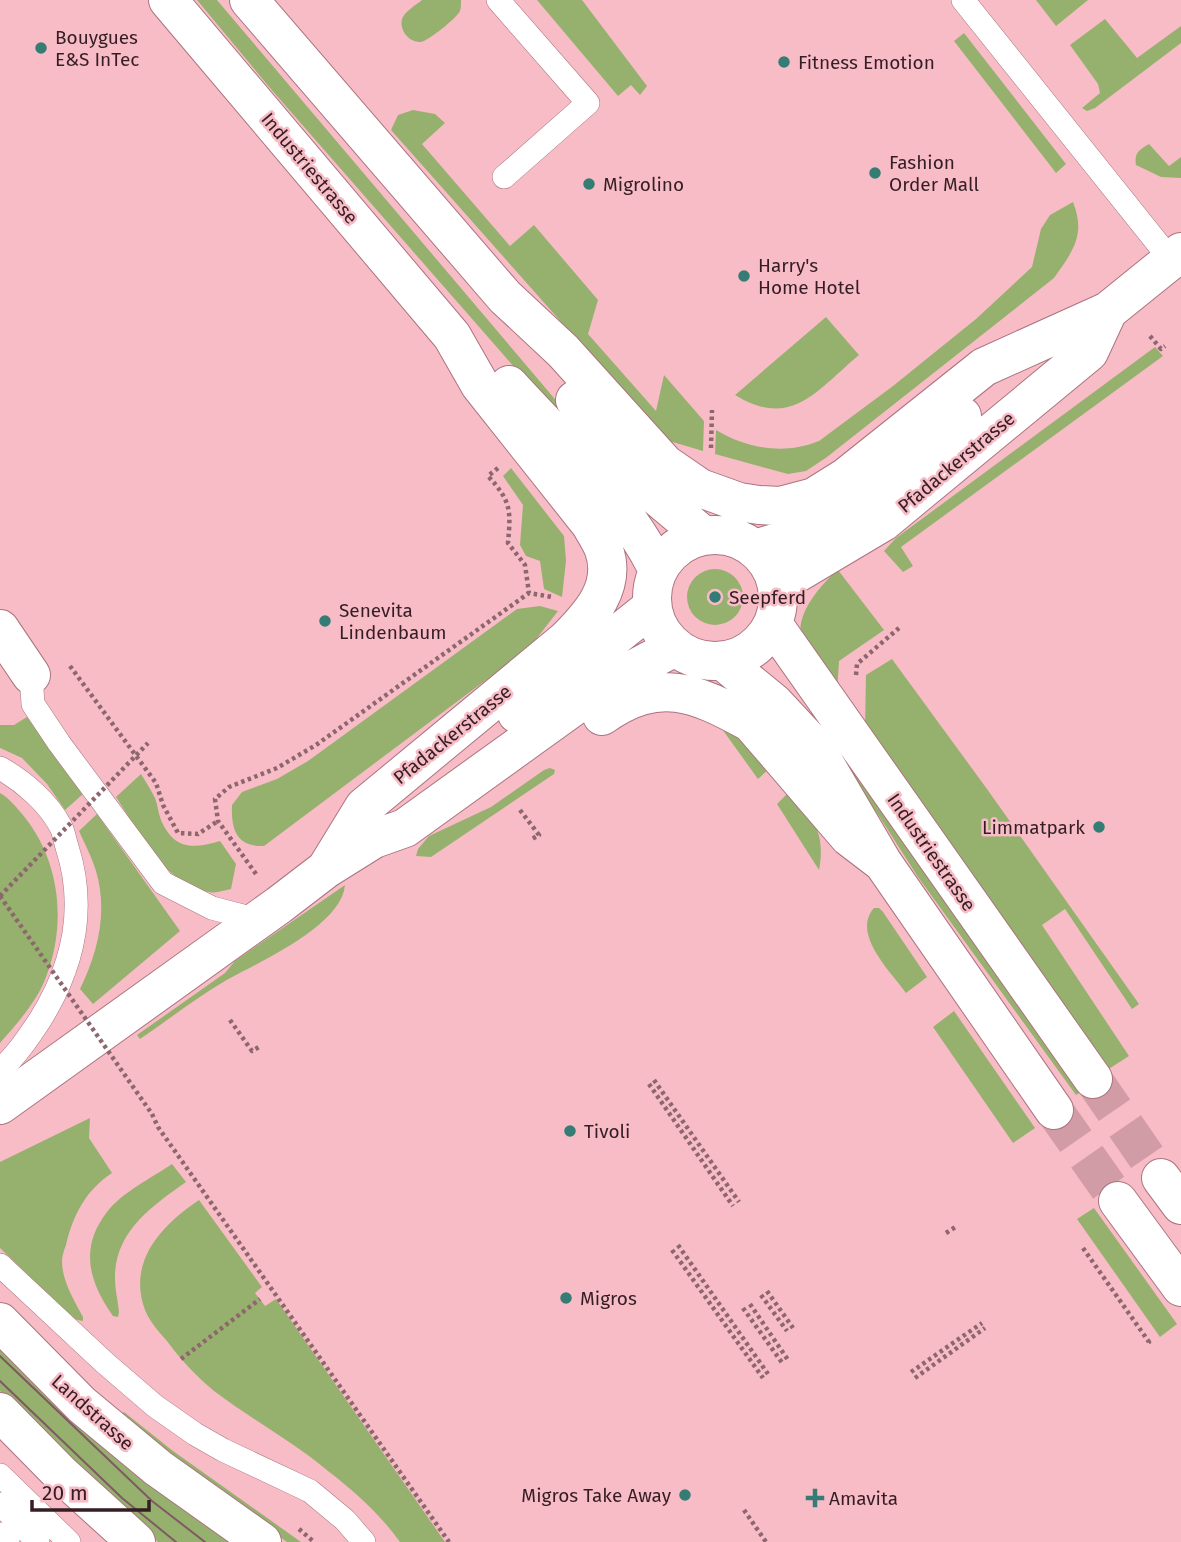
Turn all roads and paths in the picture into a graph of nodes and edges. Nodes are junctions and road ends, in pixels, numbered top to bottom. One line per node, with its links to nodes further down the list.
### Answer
1 (167, 0): 9 (street, Industriestrasse)
2 (249, 0): 7 (street)
3 (498, 0): 5 (lane)
4 (963, 0): 6 (lane)
5 (504, 177)
6 (1176, 256): 8 (street, Pfadackerstrasse)
7 (505, 298): 8 (street, Pfadackerstrasse); 15 (street)
8 (1108, 311): 16 (street, Pfadackerstrasse); 19 (street, Pfadackerstrasse)
9 (452, 336): 17 (street, Industriestrasse); 18 (street, Industriestrasse)
10 (1150, 336): 11 (path)
11 (1165, 346)
12 (712, 410): 13 (path)
13 (711, 459)
14 (505, 463): 20 (path)
15 (704, 536): 16 (street); 17 (street)
16 (755, 549): 19 (street)
17 (658, 570): 22 (street)
18 (608, 574): 37 (street, Pfadackerstrasse)
19 (777, 585): 23 (street)
20 (529, 593): 21 (path); 33 (path)
21 (551, 597)
22 (652, 607): 26 (street); 34 (street, Pfadackerstrasse)
23 (773, 624): 27 (street); 44 (street, Industriestrasse)
24 (900, 628): 29 (path)
25 (0, 629): 28 (street)
26 (675, 647): 27 (street); 34 (street, Pfadackerstrasse)
27 (723, 661): 36 (street)
28 (47, 665): 33 (path); 40 (lane)
29 (855, 687)
30 (148, 743): 39 (path, bridge)
31 (0, 768): 43 (lane)
32 (520, 810): 35 (path)
33 (218, 821): 38 (path)
34 (389, 833): 36 (street, Pfadackerstrasse); 37 (street, Pfadackerstrasse)
35 (532, 839)
36 (883, 863): 46 (street)
37 (326, 869): 40 (street, Pfadackerstrasse)
38 (257, 876)
39 (0, 896): 86 (path, bridge)
40 (258, 920): 45 (street, Pfadackerstrasse)
41 (230, 1020): 42 (path)
42 (259, 1047)
43 (0, 1070)
44 (1093, 1079)
45 (0, 1105)
46 (1054, 1110)
47 (1118, 1201): 56 (street)
48 (738, 1202): 49 (path)
49 (733, 1206)
50 (957, 1226): 51 (path)
51 (946, 1233)
52 (678, 1245): 72 (path)
53 (1083, 1248): 67 (path)
54 (672, 1250): 73 (path)
55 (0, 1265): 85 (lane)
56 (1181, 1287)
57 (767, 1291): 64 (path)
58 (761, 1296): 66 (path)
59 (260, 1299): 68 (path)
60 (750, 1304): 69 (path)
61 (743, 1308): 70 (path)
62 (0, 1322): 84 (street, Landstrasse)
63 (982, 1323): 71 (path)
64 (793, 1328)
65 (985, 1328): 74 (path)
66 (787, 1331)
67 (1146, 1344)
68 (181, 1359)
69 (788, 1360)
70 (783, 1364)
71 (911, 1372)
72 (768, 1374)
73 (763, 1378)
74 (915, 1378)
75 (0, 1412): 83 (street)
76 (0, 1475): 82 (lane)
77 (0, 1504): 81 (lane)
78 (744, 1510): 87 (path)
79 (0, 1534): 80 (lane)
80 (8, 1542)
81 (38, 1542)
82 (69, 1542)
83 (136, 1542)
84 (262, 1542)
85 (364, 1542)
86 (449, 1542)
87 (766, 1542)

